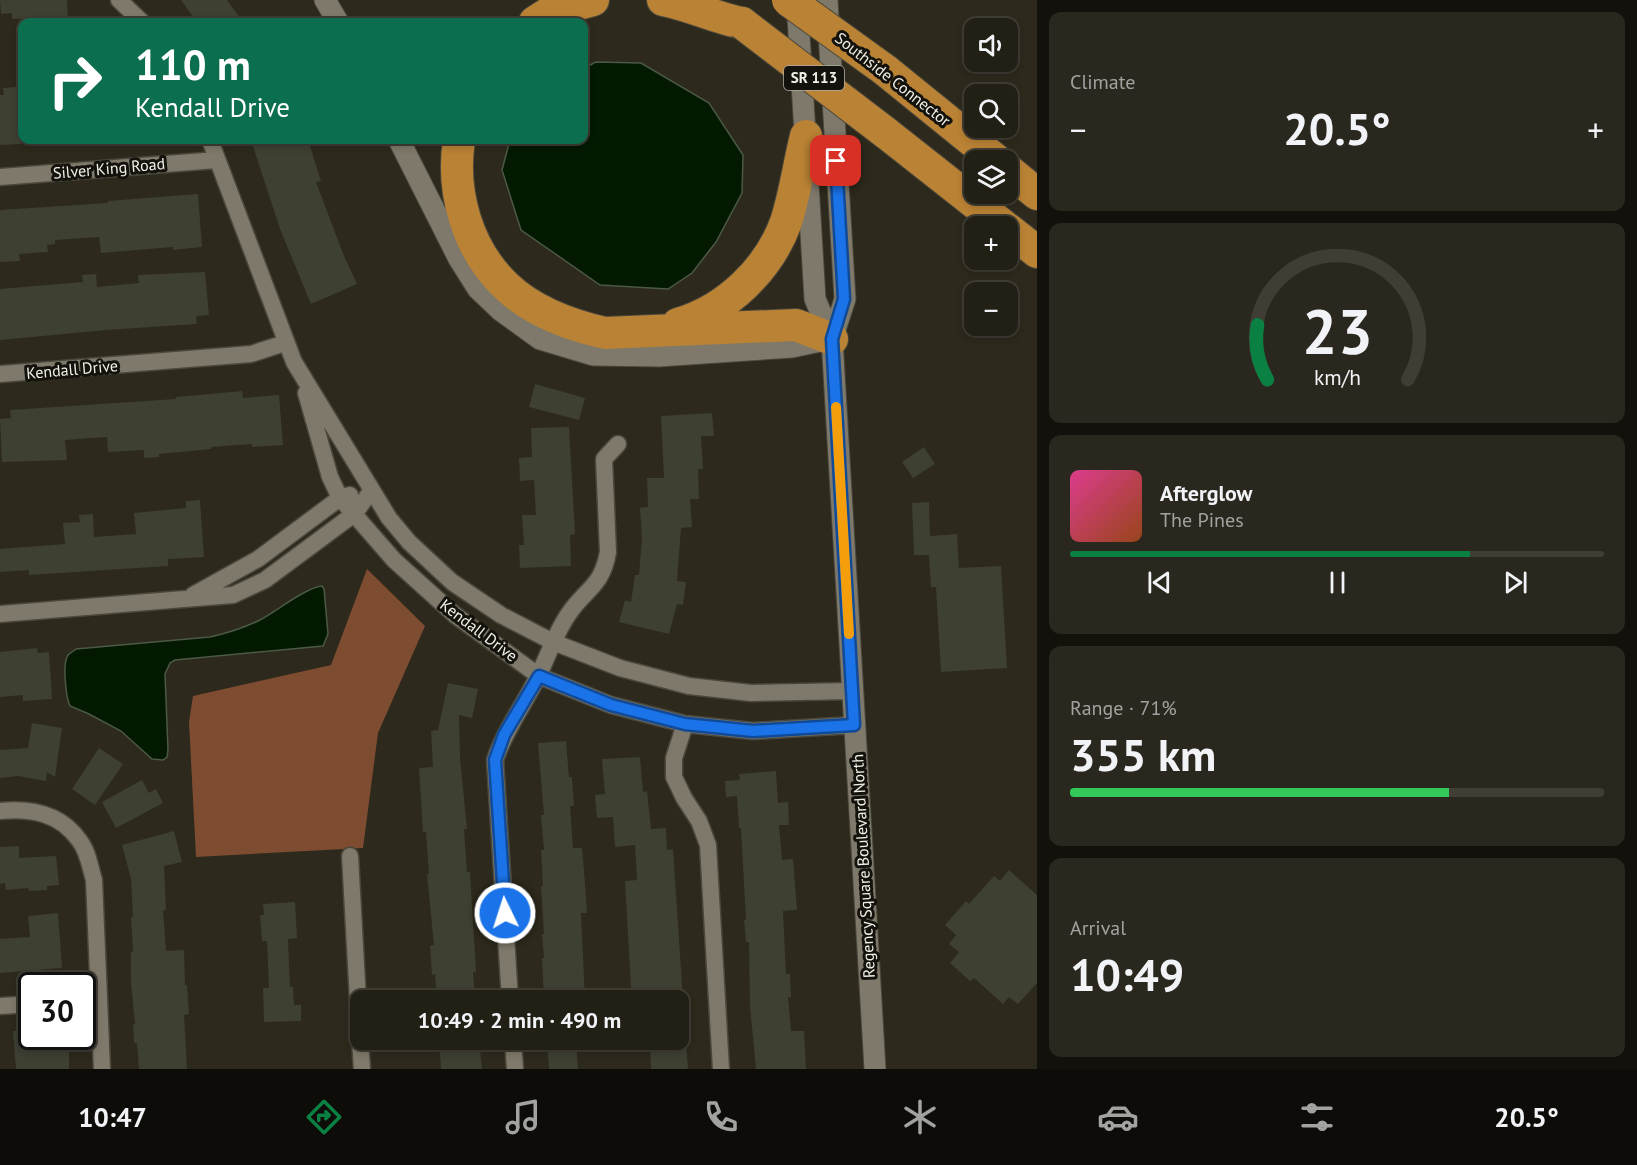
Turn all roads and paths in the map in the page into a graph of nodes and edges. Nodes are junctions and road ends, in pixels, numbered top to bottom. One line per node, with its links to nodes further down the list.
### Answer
1 (120, 0): 9 (street)
2 (325, 0): 10 (street)
3 (593, 0): 11 (highway)
4 (663, 0): 12 (highway)
5 (707, 0): 12 (highway, SR 113)
6 (788, 0): 17 (highway, Southside Connector / SR 113, bridge)
7 (797, 0): 13 (street, Regency Square Boulevard North)
8 (827, 0): 26 (street, Regency Square Boulevard North)
9 (138, 18)
10 (336, 18)
11 (541, 18)
12 (738, 21): 22 (highway, SR 113, bridge)
13 (806, 136): 25 (highway); 26 (street, Regency Square Boulevard North)
14 (212, 144): 18 (street, Kendall Drive)
15 (401, 144): 26 (street)
16 (458, 144): 25 (highway)
17 (984, 150)
18 (218, 160): 19 (street, Silver King Road); 27 (street, Kendall Drive)
19 (0, 177)
20 (1018, 178): 21 (highway)
21 (1037, 194)
22 (991, 216)
23 (1018, 237): 24 (highway)
24 (1037, 252)
25 (645, 333): 26 (highway)
26 (832, 339): 38 (street, Regency Square Boulevard North)
27 (285, 343): 28 (street, Kendall Drive); 29 (street, Kendall Drive)
28 (299, 369): 31 (street, Kendall Drive); 32 (street, Kendall Drive)
29 (0, 374)
30 (618, 444): 36 (street)
31 (372, 490): 32 (street); 33 (street); 36 (street, Kendall Drive)
32 (340, 498): 33 (street, Kendall Drive); 34 (street)
33 (354, 514): 34 (street); 37 (street, Kendall Drive)
34 (187, 598): 35 (street)
35 (0, 614)
36 (553, 642): 37 (street); 38 (street, Kendall Drive)
37 (539, 676): 39 (street, Kendall Drive); 45 (street)
38 (852, 691): 40 (street, Regency Square Boulevard North)
39 (685, 724): 40 (street, Kendall Drive); 54 (street)
40 (854, 725): 55 (street, Regency Square Boulevard North)
41 (0, 811): 43 (street)
42 (350, 856): 44 (street)
43 (91, 972)
44 (357, 990)
45 (509, 990)
46 (18, 1005): 47 (street)
47 (0, 1006)
48 (96, 1034): 51 (street)
49 (361, 1050): 52 (street)
50 (514, 1050): 53 (street)
51 (102, 1069)
52 (362, 1069)
53 (515, 1069)
54 (721, 1069)
55 (875, 1069)

